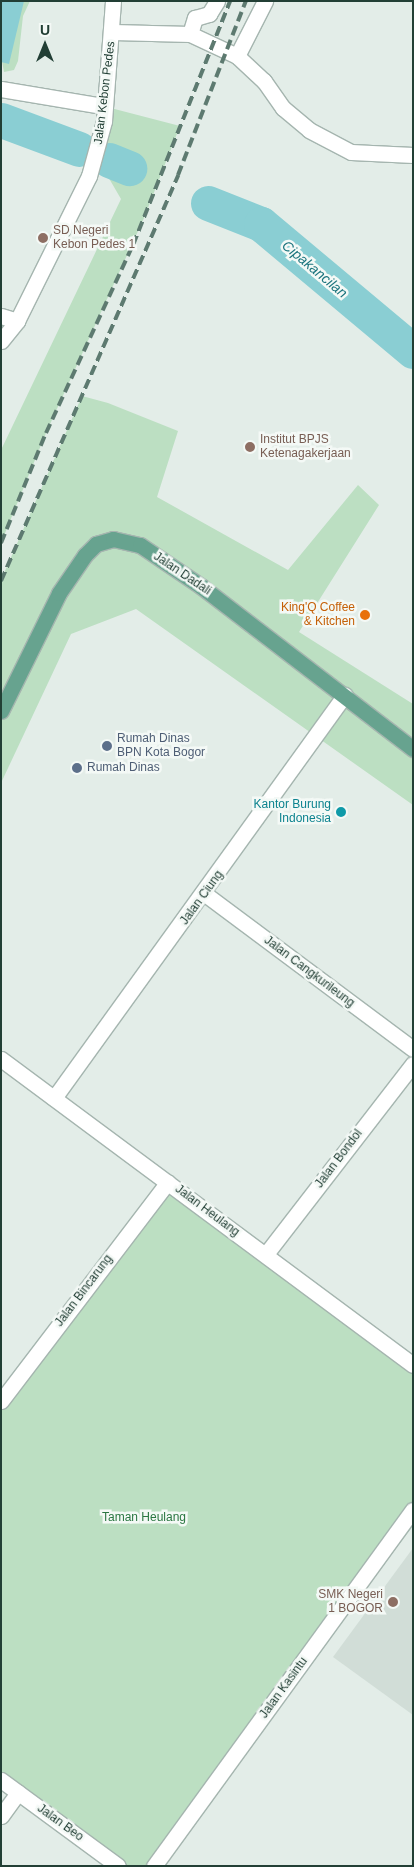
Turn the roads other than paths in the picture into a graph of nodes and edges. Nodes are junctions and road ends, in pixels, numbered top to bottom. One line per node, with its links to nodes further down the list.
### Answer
1 (113, 1): 4 (street, Jalan Kebon Pedes)
2 (217, 1): 5 (street)
3 (265, 1): 6 (street)
4 (113, 32): 5 (street); 8 (street, Jalan Kebon Pedes)
5 (190, 34): 6 (street)
6 (237, 56): 9 (street)
7 (3, 89): 8 (street)
8 (103, 106): 11 (street, Jalan Kebon Pedes)
9 (413, 156)
10 (1, 316): 11 (street)
11 (17, 320): 12 (street, Jalan Kebon Pedes)
12 (1, 341)
13 (345, 695): 14 (main road, Jalan Dadali); 15 (main road, Jalan Dadali); 16 (street, Jalan Ciung)
14 (1, 711)
15 (413, 749)
16 (205, 894): 17 (street, Jalan Cangkurileung); 20 (street, Jalan Ciung)
17 (413, 1049)
18 (1, 1059): 20 (street, Jalan Heulang)
19 (413, 1064): 22 (street, Jalan Bondol)
20 (54, 1098): 21 (street, Jalan Heulang)
21 (168, 1182): 22 (street, Jalan Heulang); 24 (street, Jalan Bincarung)
22 (266, 1254): 23 (street, Jalan Heulang)
23 (413, 1365)
24 (1, 1401)
25 (413, 1510): 30 (street, Jalan Kasintu)
26 (1, 1780): 27 (street, Jalan Beo)
27 (18, 1793): 28 (street); 29 (street, Jalan Beo)
28 (1, 1816)
29 (118, 1866)
30 (154, 1866)

